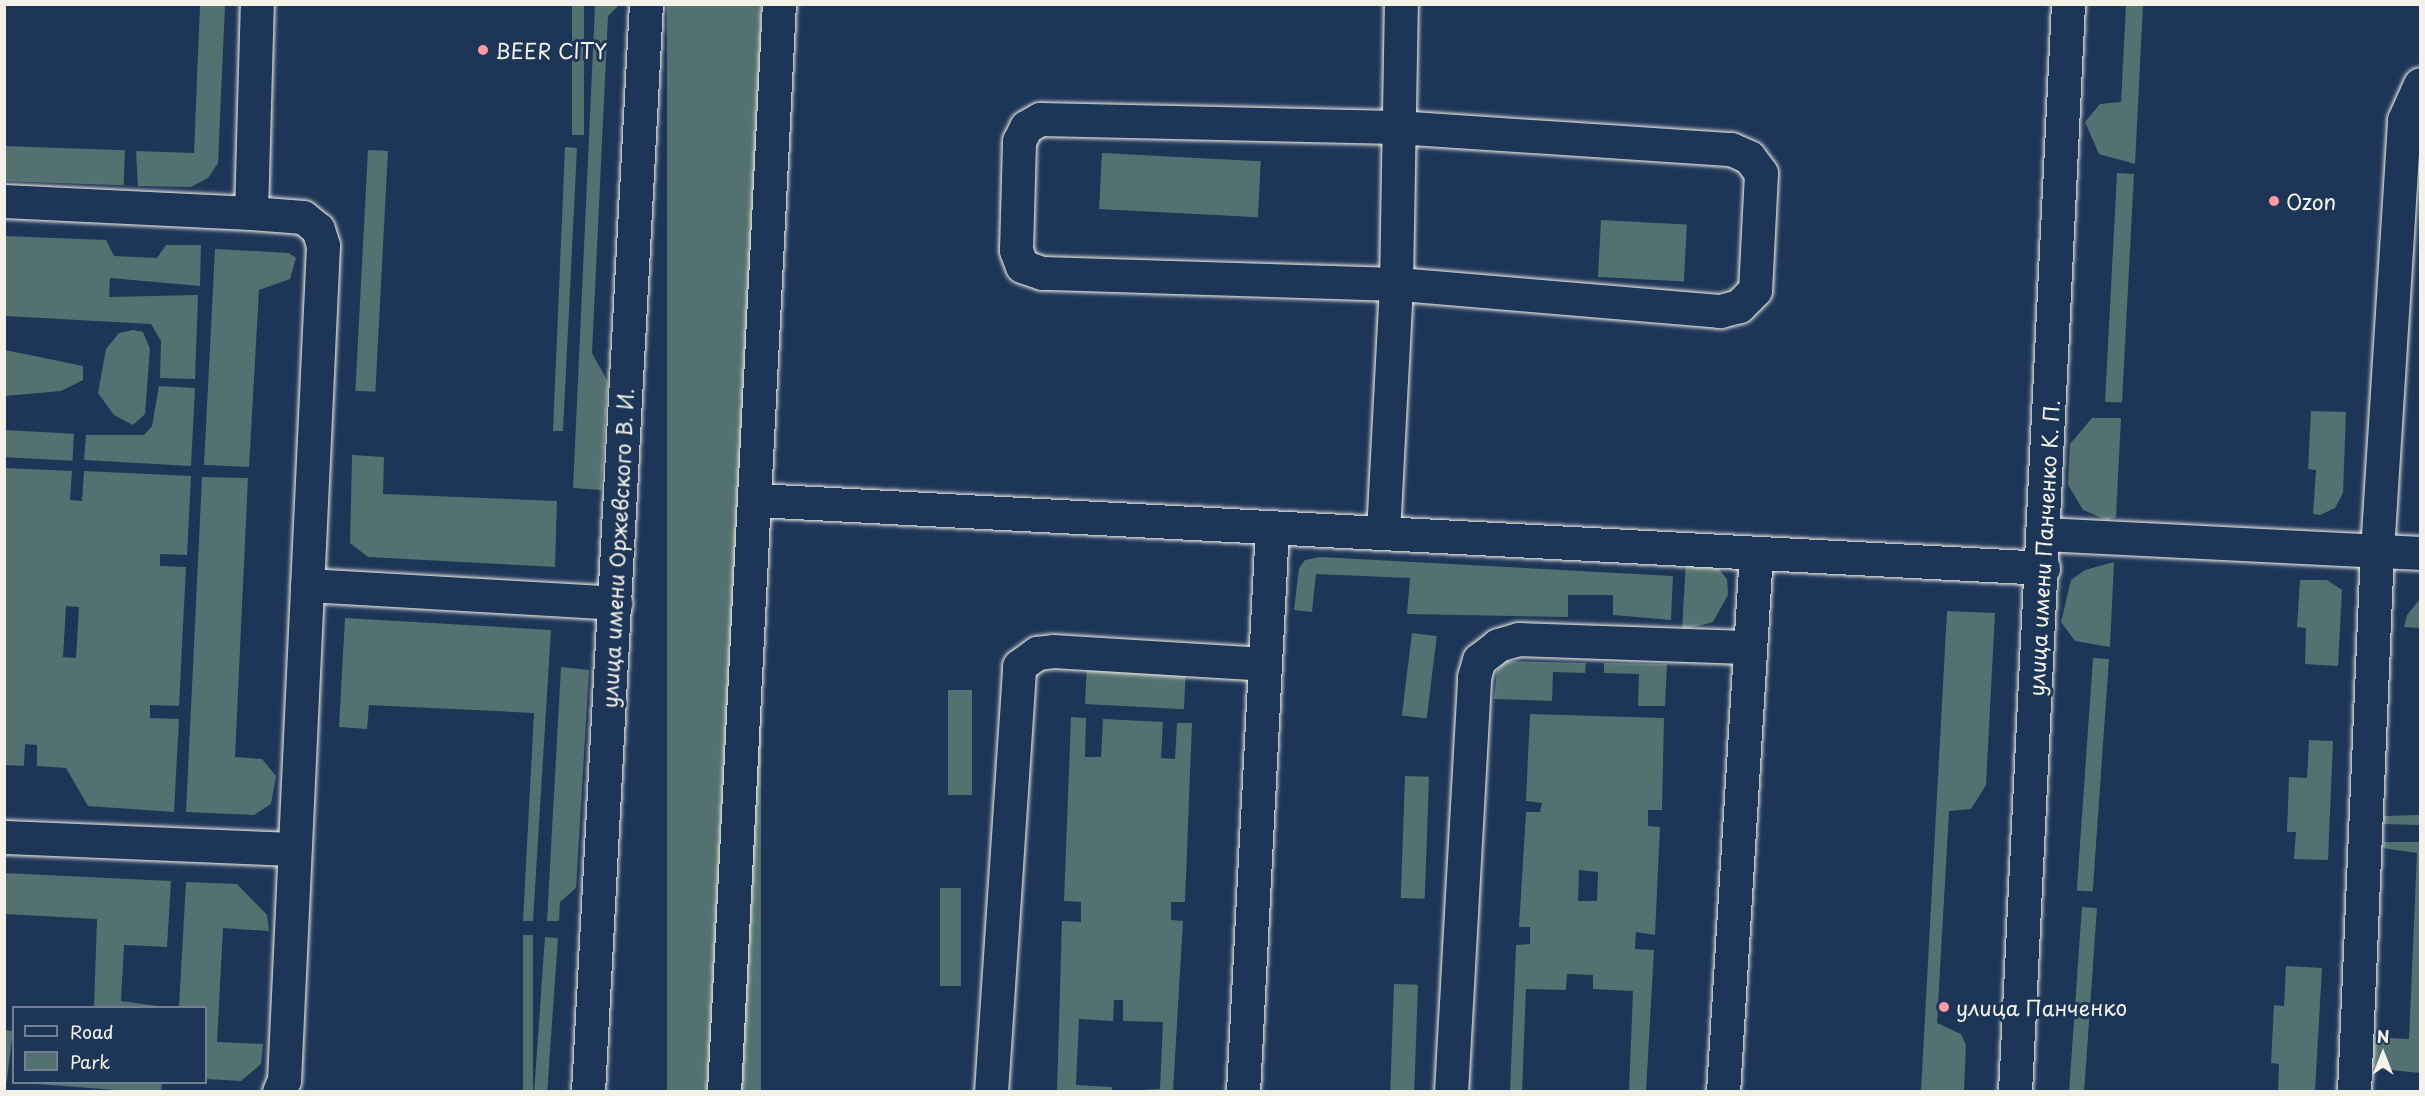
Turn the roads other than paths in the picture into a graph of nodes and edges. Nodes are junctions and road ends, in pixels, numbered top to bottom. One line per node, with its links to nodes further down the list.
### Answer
1 (257, 4): 9 (street)
2 (646, 4): 20 (street, улица имени Оржевского В. И.)
3 (779, 4): 11 (street)
4 (1401, 4): 7 (street)
5 (2068, 4): 14 (street, улица имени Панченко К. П.)
6 (2421, 84): 15 (street)
7 (1396, 127): 10 (street); 10 (street); 10 (street)
8 (4, 201): 9 (street)
9 (251, 213): 19 (street)
10 (1396, 284): 13 (street)
11 (756, 500): 12 (street); 27 (street)
12 (1272, 527): 13 (street); 22 (street)
13 (1383, 533): 16 (street)
14 (2045, 534): 15 (street); 18 (street, улица имени Панченко К. П.)
15 (2377, 550): 17 (street); 33 (street)
16 (1756, 553): 18 (street); 21 (street)
17 (2421, 553)
18 (2043, 568): 32 (street, улица имени Панченко К. П.)
19 (307, 585): 20 (street); 24 (street)
20 (615, 603): 26 (street, улица имени Оржевского В. И.)
21 (1750, 646): 30 (street); 31 (street)
22 (1264, 664): 28 (street); 29 (street)
23 (4, 837): 24 (street)
24 (293, 849): 25 (street)
25 (279, 1092)
26 (588, 1092)
27 (724, 1092)
28 (991, 1092)
29 (1243, 1092)
30 (1451, 1092)
31 (1723, 1092)
32 (2015, 1092)
33 (2354, 1092)

